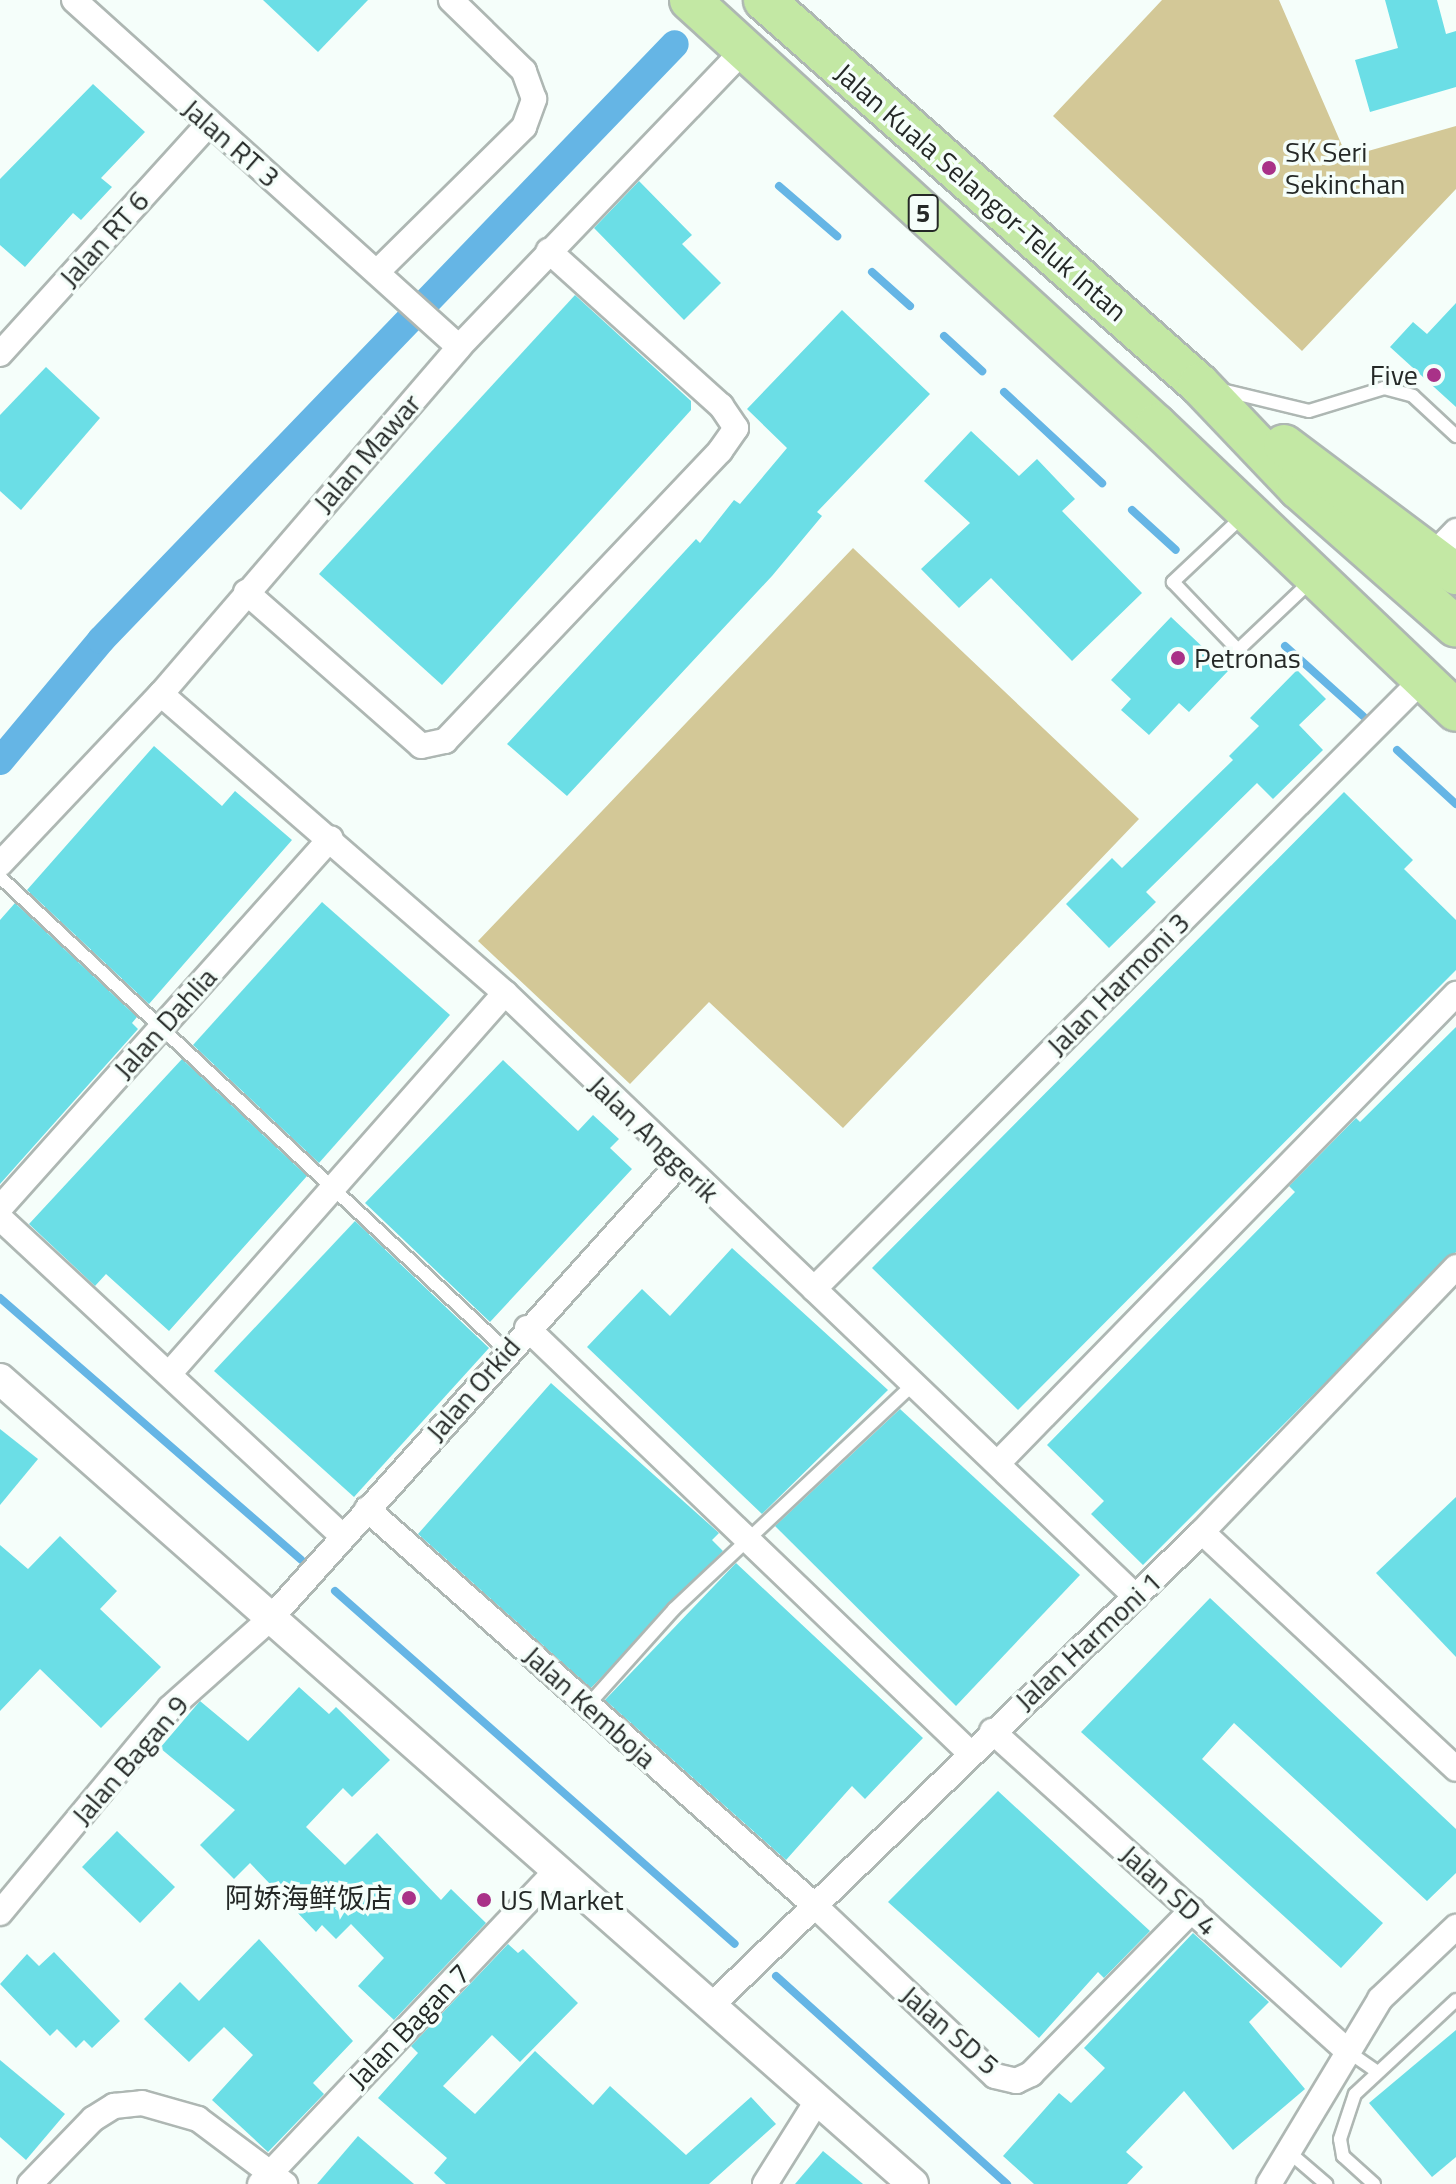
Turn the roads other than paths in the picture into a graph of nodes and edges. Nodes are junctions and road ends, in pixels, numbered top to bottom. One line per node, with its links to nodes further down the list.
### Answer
1 (74, 0): 6 (street, Jalan RT 3)
2 (451, 0): 8 (street)
3 (690, 0): 5 (highway, Jalan Kuala Selangor-Teluk Intan / 5)
4 (773, 3): 11 (highway, Jalan Kuala Selangor-Teluk Intan / 5)
5 (744, 50): 7 (street, Jalan Mawar); 12 (highway, Jalan Kuala Selangor-Teluk Intan / 5)
6 (208, 125): 8 (street, Jalan RT 3); 10 (street, Jalan RT 6)
7 (549, 251): 9 (street, Jalan Mawar); 17 (street)
8 (385, 276): 9 (street, Jalan RT 3)
9 (459, 347): 17 (street, Jalan Mawar)
10 (0, 354)
11 (1199, 384): 13 (lane); 15 (highway, Jalan Kuala Selangor-Teluk Intan / 5); 18 (highway, Jalan Kuala Selangor-Teluk Intan / 5)
12 (1156, 425): 14 (highway, Jalan Kuala Selangor-Teluk Intan / 5); 19 (highway, Jalan Kuala Selangor-Teluk Intan / 5)
13 (1456, 436)
14 (1245, 513): 16 (highway, Jalan Kuala Selangor-Teluk Intan / 5); 16 (lane)
15 (1449, 553)
16 (1314, 577): 19 (highway, Jalan Kuala Selangor-Teluk Intan / 5)
17 (246, 592): 20 (street, Jalan Mawar)
18 (1456, 627)
19 (1445, 674): 21 (highway, Jalan Kuala Selangor-Teluk Intan / 5); 33 (street, Jalan Harmoni 3)
20 (161, 694): 22 (street, Jalan Anggerik); 23 (street, Jalan Mawar)
21 (1456, 711)
22 (331, 838): 25 (street, Jalan Anggerik); 27 (street, Jalan Dahlia)
23 (0, 864)
24 (0, 877): 27 (lane)
25 (505, 993): 28 (street, Jalan Anggerik); 29 (street)
26 (1456, 994): 39 (street)
27 (159, 1031): 29 (lane); 30 (street, Jalan Dahlia)
28 (678, 1165): 33 (street, Jalan Anggerik); 34 (street, Jalan Orkid)
29 (331, 1190): 35 (lane); 36 (street)
30 (0, 1208)
31 (0, 1218): 36 (street)
32 (1456, 1267): 41 (street, Jalan Harmoni 1)
33 (814, 1289): 38 (street, Jalan Anggerik)
34 (527, 1328): 35 (street, Jalan Orkid); 43 (street)
35 (506, 1350): 40 (street, Jalan Orkid)
36 (169, 1374): 42 (street)
37 (0, 1379): 45 (street)
38 (914, 1384): 39 (street, Jalan Anggerik); 43 (lane)
39 (998, 1463): 44 (street, Jalan Anggerik)
40 (367, 1509): 42 (street, Jalan Orkid); 46 (street, Jalan Kemboja)
41 (1202, 1532): 44 (street, Jalan Harmoni 1); 49 (street)
42 (343, 1537): 45 (street, Jalan Orkid)
43 (746, 1538): 46 (lane); 48 (street)
44 (1136, 1597): 47 (street, Jalan Harmoni 1)
45 (272, 1617): 50 (street); 53 (street, Jalan Bagan 9)
46 (588, 1705): 51 (street, Jalan Kemboja)
47 (992, 1731): 48 (street, Jalan Harmoni 1); 52 (street, Jalan SD 4)
48 (970, 1753): 51 (street, Jalan Harmoni 1)
49 (1456, 1769)
50 (558, 1869): 56 (street); 61 (street, Jalan Bagan 7)
51 (813, 1904): 52 (street, Jalan SD 5); 56 (street, Jalan Harmoni 1)
52 (1192, 1910): 57 (street, Jalan SD 4)
53 (0, 1913)
54 (1456, 1927): 57 (street)
55 (1456, 2000): 58 (lane)
56 (711, 2006): 59 (street)
57 (1345, 2049): 58 (lane); 60 (street)
58 (1376, 2071): 67 (lane)
59 (817, 2101): 63 (street); 64 (street)
60 (1290, 2153): 65 (street); 66 (lane)
61 (272, 2180): 62 (street)
62 (30, 2184)
63 (765, 2184)
64 (913, 2184)
65 (1269, 2184)
66 (1326, 2184)
67 (1374, 2184)

